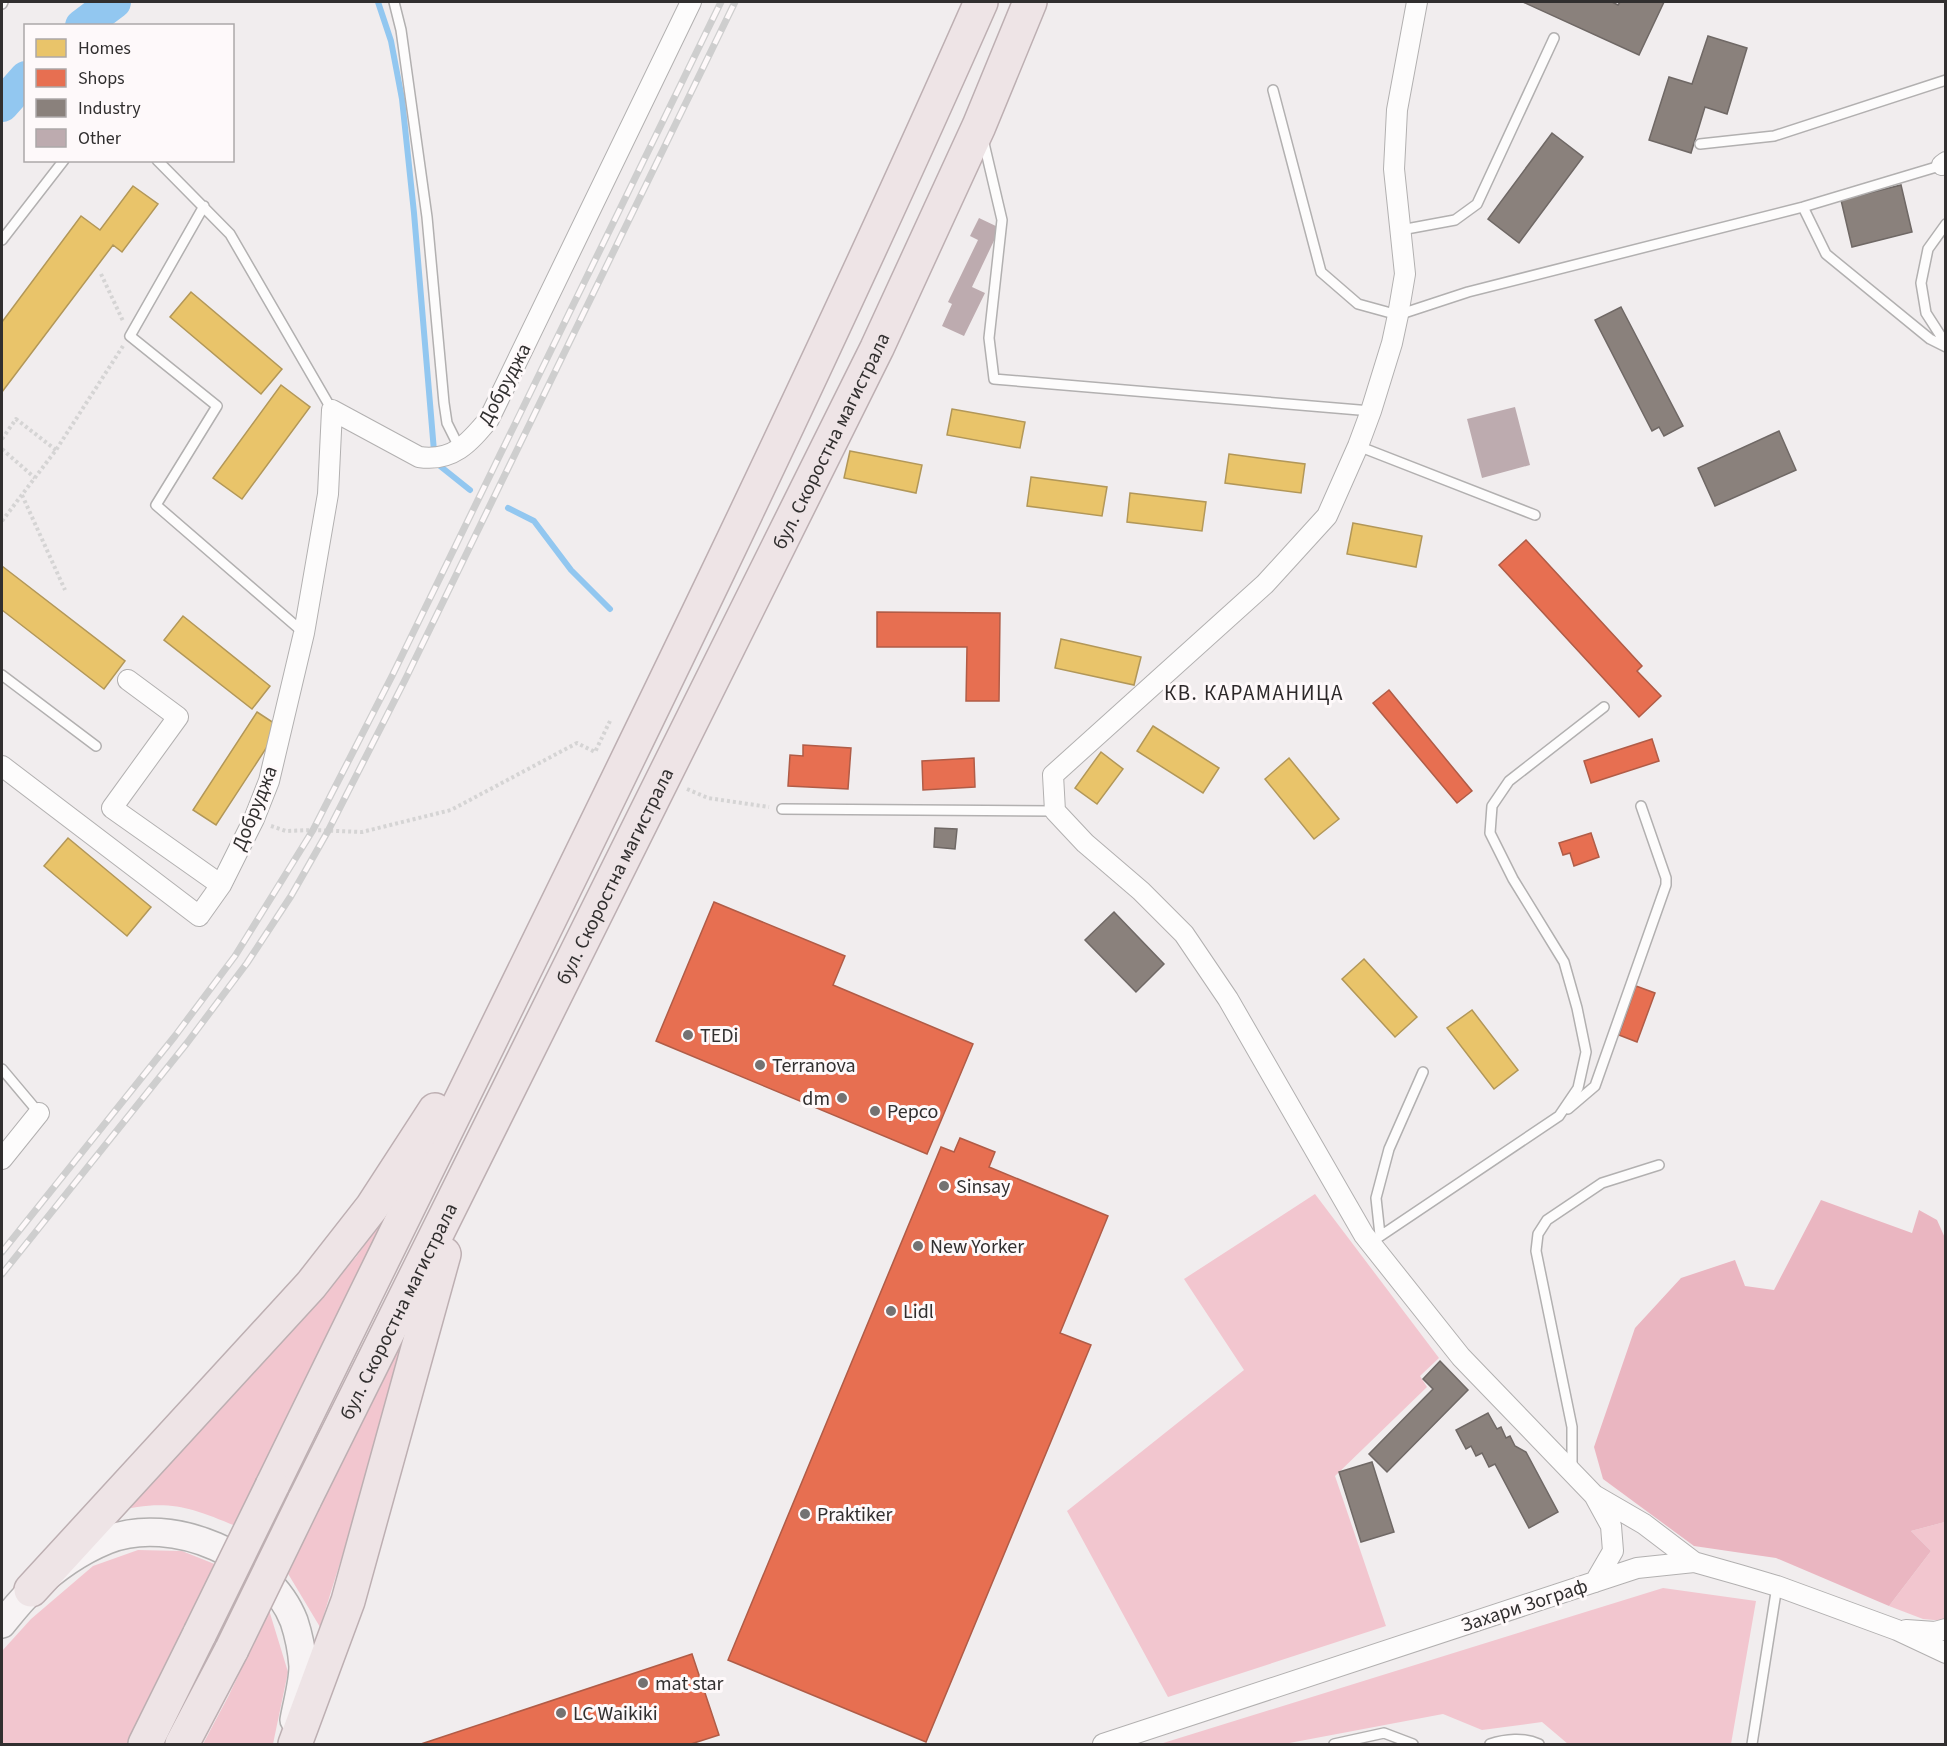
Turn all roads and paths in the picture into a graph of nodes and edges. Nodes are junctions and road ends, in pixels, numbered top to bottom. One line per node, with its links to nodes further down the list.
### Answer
1 (394, 2): 29 (lane)
2 (691, 2): 29 (street, Добруджа)
3 (981, 2): 50 (highway, бул. Скоростна магистрала)
4 (1030, 2): 9 (highway, бул. Скоростна магистрала)
5 (1417, 2): 17 (street)
6 (1554, 38): 17 (lane)
7 (1946, 80): 10 (lane)
8 (1273, 90): 20 (lane)
9 (979, 126): 24 (lane); 57 (highway, бул. Скоростна магистрала)
10 (1700, 144)
11 (62, 162): 18 (lane)
12 (159, 162): 14 (lane)
13 (1944, 164): 15 (lane)
14 (204, 206): 21 (lane); 23 (lane)
15 (1803, 207): 20 (lane); 22 (lane)
16 (1946, 224): 22 (lane)
17 (1401, 230): 20 (street)
18 (2, 240)
19 (101, 274): 21 (path)
20 (1398, 315): 24 (street)
21 (130, 336): 28 (path); 37 (lane)
22 (1946, 345)
23 (332, 410): 29 (street); 37 (street, Добруджа)
24 (1371, 411): 26 (street)
25 (2, 439): 28 (path)
26 (1358, 446): 34 (lane); 47 (street)
27 (2, 449): 30 (path)
28 (56, 450): 30 (path)
29 (444, 455)
30 (35, 478): 31 (path)
31 (22, 495): 33 (path); 36 (path)
32 (2, 510): 33 (path)
33 (11, 510): 35 (path)
34 (1535, 515)
35 (3, 521)
36 (65, 590)
37 (304, 633): 48 (street, Добруджа)
38 (2, 675): 42 (lane)
39 (128, 680): 49 (street)
40 (1604, 707): 54 (lane)
41 (610, 721): 48 (path)
42 (96, 746)
43 (2, 766): 49 (street, Добруджа)
44 (687, 790): 46 (path)
45 (1641, 806): 54 (lane)
46 (782, 809): 47 (lane)
47 (1055, 811): 58 (street)
48 (254, 819): 49 (street, Добруджа)
49 (220, 885)
50 (515, 991): 64 (highway); 69 (highway, бул. Скоростна магистрала, bridge)
51 (2, 1069): 53 (lane)
52 (1422, 1072): 58 (lane)
53 (39, 1113): 55 (street)
54 (1558, 1116): 58 (lane)
55 (2, 1159)
56 (1659, 1165): 59 (lane)
57 (465, 1177): 70 (highway, бул. Скоростна магистрала, bridge); 72 (highway)
58 (1375, 1239): 59 (street)
59 (1572, 1472): 60 (street)
60 (1594, 1495): 61 (street); 62 (street)
61 (1694, 1562): 62 (street, Захари Зограф); 63 (street, Захари Зограф)
62 (1595, 1582): 73 (street, Захари Зограф)
63 (1777, 1586): 67 (street, Захари Зограф); 78 (lane)
64 (31, 1590): 65 (main road); 71 (main road)
65 (2, 1624)
66 (1946, 1629): 67 (street)
67 (1898, 1630): 68 (street, Захари Зограф)
68 (1946, 1653)
69 (145, 1744)
70 (182, 1744)
71 (290, 1744)
72 (295, 1744)
73 (1102, 1744)
74 (1334, 1744): 75 (lane)
75 (1413, 1744)
76 (1490, 1744): 77 (lane)
77 (1539, 1744)
78 (1752, 1744)

